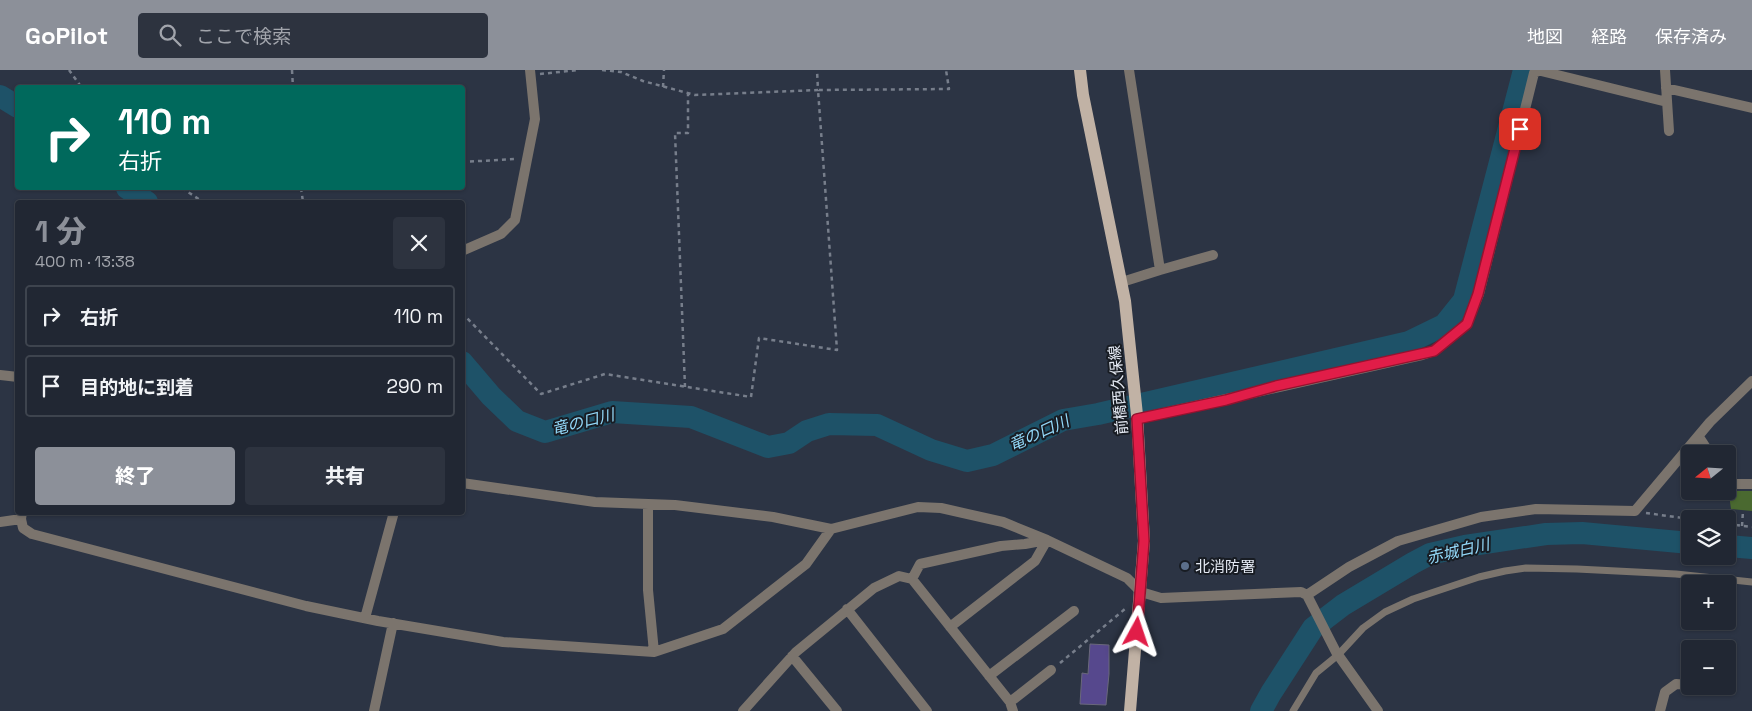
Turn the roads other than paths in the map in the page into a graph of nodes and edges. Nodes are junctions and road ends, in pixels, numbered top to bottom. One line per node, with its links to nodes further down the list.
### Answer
1 (1080, 70): 13 (main road, 前橋西久保線)
2 (1130, 70): 12 (street)
3 (1541, 70): 7 (street); 17 (street)
4 (1665, 70): 6 (street)
5 (531, 72): 10 (street)
6 (1666, 88): 7 (street); 8 (street)
7 (1667, 102): 9 (street)
8 (1752, 108)
9 (1669, 131)
10 (465, 250)
11 (1213, 255): 12 (street)
12 (1160, 270): 13 (street)
13 (1122, 282): 17 (main road, 前橋西久保線)
14 (0, 375): 15 (street)
15 (15, 377)
16 (1752, 381): 18 (street)
17 (1137, 417): 31 (main road, 前橋西久保線)
18 (1699, 437): 19 (street); 32 (street)
19 (1704, 445)
20 (465, 483): 23 (street)
21 (1736, 484): 22 (street)
22 (1752, 484)
23 (648, 504): 27 (street); 38 (street)
24 (393, 515): 35 (street)
25 (21, 516): 26 (street); 35 (street)
26 (0, 522)
27 (831, 529): 28 (street); 38 (street)
28 (1047, 540): 29 (street); 31 (street); 37 (street)
29 (912, 579): 33 (street); 37 (street)
30 (1752, 582): 39 (lane)
31 (1141, 592): 32 (street); 49 (main road, 前橋西久保線)
32 (1308, 597): 39 (street)
33 (847, 608): 40 (street); 48 (street)
34 (1074, 611): 42 (street)
35 (365, 618): 36 (street)
36 (393, 623): 38 (street); 46 (street)
37 (950, 627): 42 (street)
38 (654, 652)
39 (1337, 654): 50 (lane); 51 (street)
40 (792, 656): 45 (street); 47 (street)
41 (1051, 670): 44 (street)
42 (989, 676): 44 (street)
43 (1681, 684): 52 (street)
44 (1012, 707)
45 (748, 710)
46 (374, 711)
47 (837, 711)
48 (927, 711)
49 (1130, 711)
50 (1293, 711)
51 (1378, 711)
52 (1660, 711)

